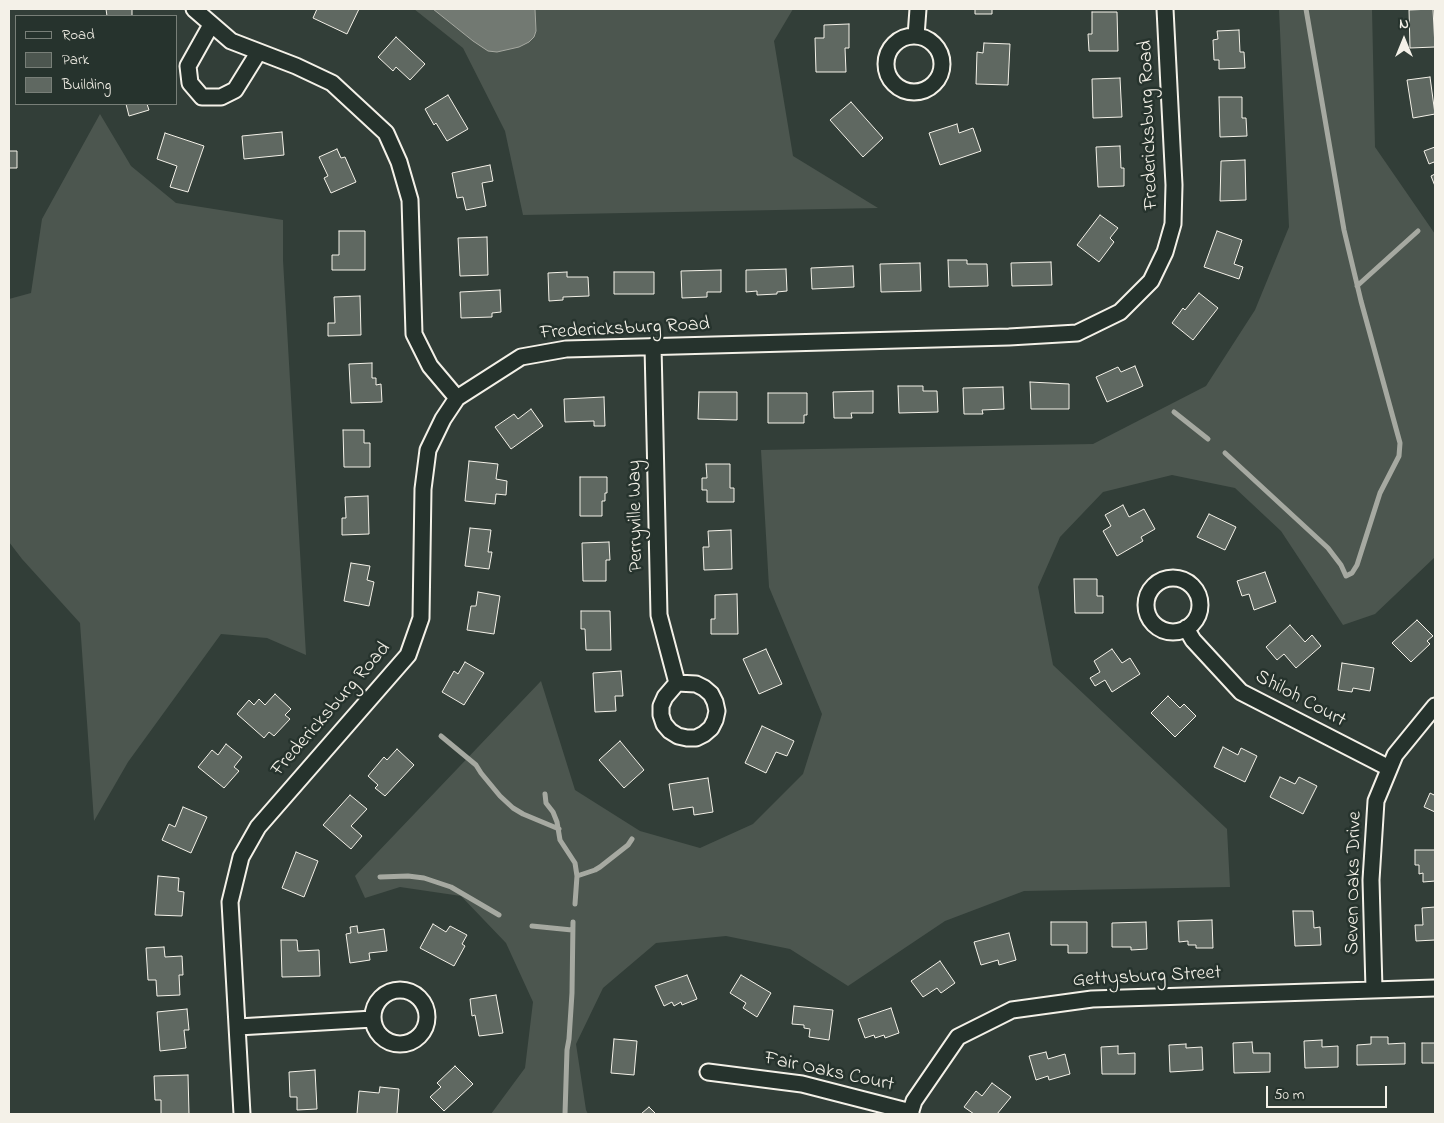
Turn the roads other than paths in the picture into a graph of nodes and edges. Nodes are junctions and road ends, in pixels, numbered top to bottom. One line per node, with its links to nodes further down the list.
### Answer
1 (194, 9): 4 (street)
2 (918, 9): 5 (street)
3 (1165, 9): 7 (street, Fredericksburg Road)
4 (211, 25): 6 (street); 6 (street)
5 (916, 36)
6 (258, 53): 8 (street)
7 (653, 346): 8 (street, Fredericksburg Road); 10 (street, Perryville Way)
8 (457, 398): 16 (street, Fredericksburg Road)
9 (1186, 628): 12 (street, Shiloh Court)
10 (677, 683)
11 (1435, 706): 12 (street, Seven Oaks Drive)
12 (1389, 768): 14 (street, Seven Oaks Drive)
13 (1435, 988): 14 (street, Gettysburg Street)
14 (1374, 989): 18 (street, Gettysburg Street)
15 (373, 1019): 16 (street)
16 (238, 1027): 19 (street, Fredericksburg Road)
17 (708, 1072): 18 (street, Fair Oaks Court)
18 (910, 1113)
19 (242, 1114)

